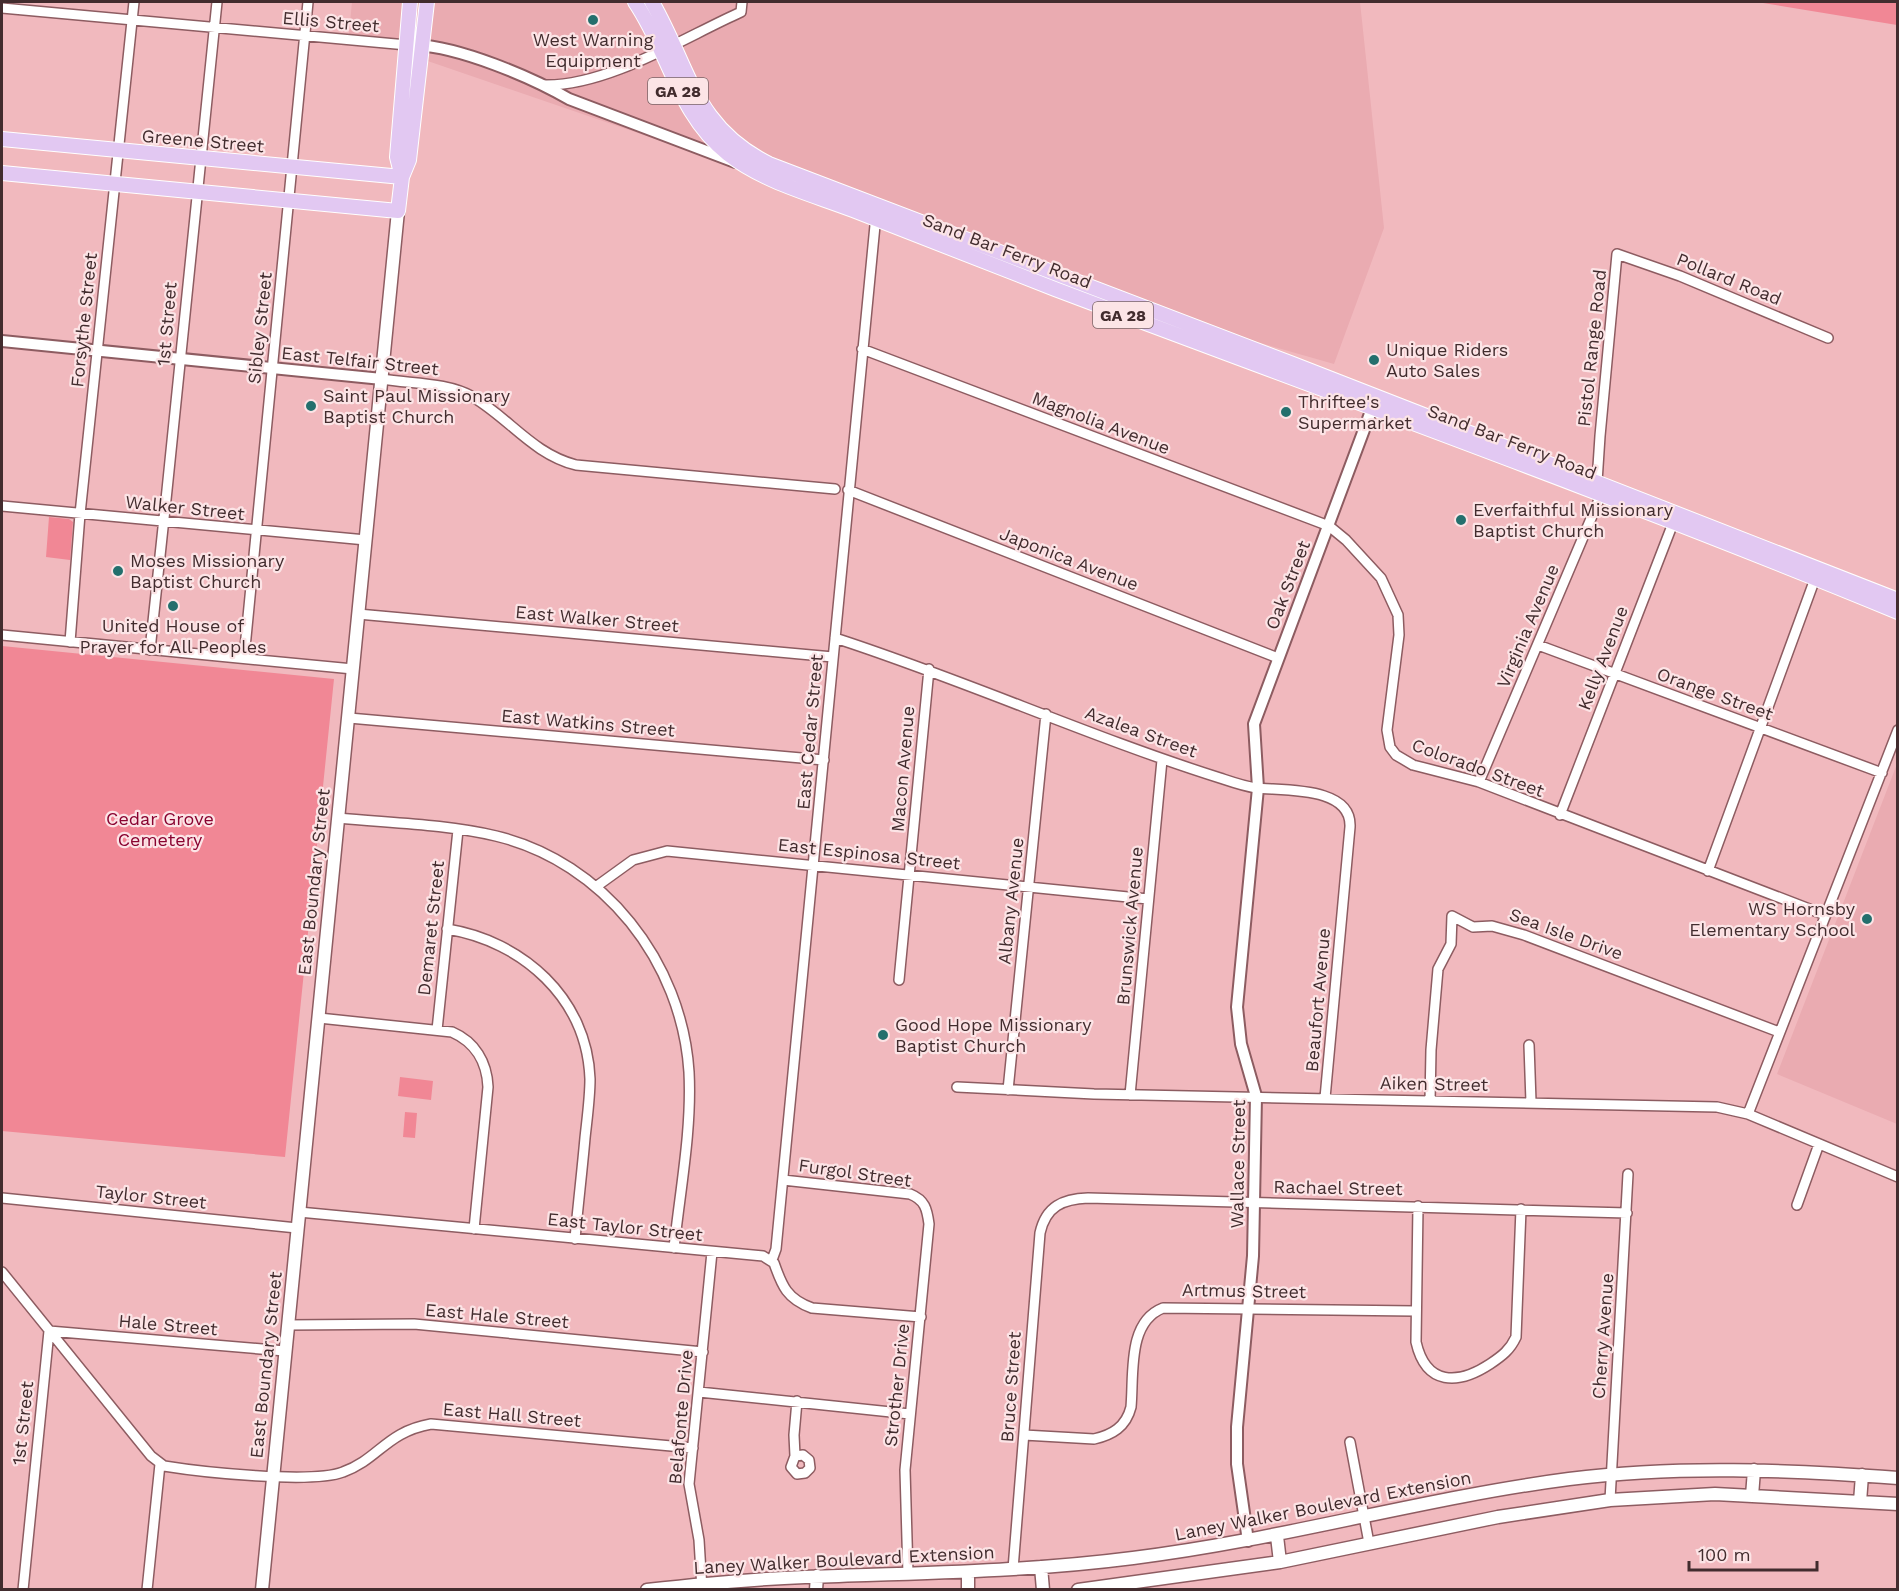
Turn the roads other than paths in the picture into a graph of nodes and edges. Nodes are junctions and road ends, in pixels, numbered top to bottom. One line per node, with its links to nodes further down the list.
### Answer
1 (134, 2): 10 (street, Forsythe Street)
2 (217, 2): 11 (street, 1st Street)
3 (308, 2): 12 (street, Sibley Street)
4 (410, 2): 13 (main road, East Boundary Street)
5 (427, 2): 13 (main road, East Boundary Street)
6 (635, 2): 14 (main road, GA 28)
7 (652, 2): 14 (main road, GA 28)
8 (742, 2): 14 (street)
9 (2, 8): 10 (street, Ellis Street)
10 (132, 20): 11 (street, Ellis Street); 17 (street, Forsythe Street)
11 (214, 28): 12 (street, Ellis Street); 18 (street, 1st Street)
12 (305, 37): 13 (street, Ellis Street); 20 (street, Sibley Street)
13 (414, 45): 15 (street); 22 (main road, East Boundary Street)
14 (666, 47): 15 (street); 19 (main road, GA 28); 27 (main road, Sand Bar Ferry Road / GA 28)
15 (545, 85): 19 (street)
16 (2, 139): 17 (main road, Greene Street)
17 (118, 151): 18 (main road, Greene Street); 23 (street, Forsythe Street)
18 (199, 158): 20 (main road, Greene Street); 24 (street, 1st Street)
19 (744, 165): 27 (main road, Sand Bar Ferry Road / GA 28)
20 (292, 167): 22 (main road, Greene Street); 25 (street, Sibley Street)
21 (2, 173): 23 (main road)
22 (402, 177): 26 (main road, East Boundary Street)
23 (114, 184): 24 (main road); 32 (street, Forsythe Street)
24 (195, 192): 25 (main road); 33 (street, 1st Street)
25 (289, 200): 26 (main road); 34 (street, Sibley Street)
26 (398, 211): 35 (main road, East Boundary Street)
27 (877, 213): 31 (street, East Cedar Street); 36 (main road, Sand Bar Ferry Road / GA 28)
28 (1617, 254): 29 (street, Pollard Road); 38 (street, Pistol Range Road)
29 (1827, 338)
30 (2, 341): 32 (street, East Telfair Street)
31 (862, 349): 39 (street, East Cedar Street); 44 (street, Magnolia Avenue)
32 (98, 351): 33 (street, East Telfair Street); 41 (street, Forsythe Street)
33 (181, 359): 34 (street, East Telfair Street); 43 (street, 1st Street)
34 (272, 368): 35 (street, East Telfair Street); 45 (street, Sibley Street)
35 (382, 379): 37 (street, East Telfair Street); 46 (main road, East Boundary Street)
36 (1374, 403): 38 (main road, Sand Bar Ferry Road / GA 28); 44 (street, Oak Street)
37 (835, 489)
38 (1599, 489): 42 (main road, Sand Bar Ferry Road / GA 28); 54 (street, Virginia Avenue)
39 (848, 490): 52 (street, East Cedar Street); 58 (street, Japonica Avenue)
40 (2, 506): 41 (street, Walker Street)
41 (80, 514): 43 (street, Walker Street); 53 (street, Forsythe Street)
42 (1675, 518): 47 (main road, Sand Bar Ferry Road / GA 28); 61 (street, Kelly Avenue)
43 (165, 522): 45 (street, Walker Street); 55 (street, 1st Street)
44 (1329, 526): 58 (street, Oak Street); 69 (street, Colorado Street)
45 (256, 531): 46 (street, Walker Street); 57 (street, Sibley Street)
46 (366, 540): 50 (main road, East Boundary Street)
47 (1817, 573): 48 (main road, Sand Bar Ferry Road / GA 28); 49 (main road, Sand Bar Ferry Road / GA 28); 64 (street)
48 (1898, 600)
49 (1898, 612)
50 (358, 614): 56 (street, East Walker Street); 59 (main road, East Boundary Street)
51 (2, 635): 53 (street)
52 (835, 638): 56 (street, East Cedar Street); 60 (street, Azalea Street)
53 (70, 642): 55 (street)
54 (1538, 645): 61 (street, Orange Street); 69 (street, Virginia Avenue)
55 (150, 650): 57 (street)
56 (833, 657): 66 (street, East Cedar Street)
57 (244, 658): 59 (street)
58 (1278, 658): 70 (street, Oak Street)
59 (353, 669): 63 (main road, East Boundary Street)
60 (929, 669): 62 (street, Azalea Street); 76 (street, Macon Avenue)
61 (1615, 674): 64 (street, Orange Street); 71 (street, Kelly Avenue)
62 (1047, 714): 67 (street, Azalea Street); 78 (street, Albany Avenue)
63 (349, 718): 66 (street, East Watkins Street); 72 (main road, East Boundary Street)
64 (1761, 729): 68 (street, Orange Street); 75 (street)
65 (1898, 730): 68 (street)
66 (824, 760): 74 (street, East Cedar Street)
67 (1162, 760): 70 (street, Azalea Street); 79 (street, Brunswick Avenue)
68 (1882, 773): 81 (street)
69 (1479, 782): 71 (street, Colorado Street)
70 (1258, 788): 80 (street, Azalea Street); 91 (street, Wallace Street)
71 (1560, 815): 75 (street, Colorado Street)
72 (338, 818): 73 (street); 84 (main road, East Boundary Street)
73 (458, 830): 77 (street); 82 (street, Demaret Street)
74 (814, 866): 76 (street, East Espinosa Street); 77 (street, East Espinosa Street); 99 (street, East Cedar Street)
75 (1708, 871): 81 (street, Colorado Street)
76 (909, 875): 78 (street, East Espinosa Street); 83 (street, Macon Avenue)
77 (597, 886): 112 (street)
78 (1029, 887): 79 (street, East Espinosa Street); 89 (street, Albany Avenue)
79 (1149, 898): 90 (street, Brunswick Avenue)
80 (1343, 905): 92 (street, Beaufort Avenue)
81 (1825, 915): 86 (street)
82 (447, 929): 85 (street, Demaret Street); 111 (street)
83 (899, 980)
84 (319, 1018): 85 (street); 107 (main road, East Boundary Street)
85 (437, 1030): 110 (street)
86 (1779, 1032): 93 (street, Sea Isle Drive); 95 (street)
87 (1529, 1046): 94 (street)
88 (957, 1087): 89 (street, Aiken Street)
89 (1008, 1090): 90 (street, Aiken Street)
90 (1130, 1095): 91 (street, Aiken Street)
91 (1257, 1096): 92 (street, Aiken Street); 102 (street, Wallace Street)
92 (1325, 1098): 93 (street, Aiken Street)
93 (1430, 1101): 94 (street, Aiken Street)
94 (1531, 1102): 95 (street, Aiken Street)
95 (1748, 1114): 96 (street, Aiken Street)
96 (1819, 1144): 98 (street, Aiken Street); 103 (street)
97 (1628, 1174): 108 (street, Cherry Avenue)
98 (1898, 1177)
99 (783, 1180): 101 (street, Furgol Street); 114 (street, East Cedar Street)
100 (2, 1198): 109 (street, Taylor Street)
101 (922, 1201): 118 (street, Strother Drive)
102 (1255, 1202): 104 (street, Rachael Street); 105 (street, Rachael Street); 116 (street, Wallace Street)
103 (1797, 1205)
104 (1418, 1206): 106 (street, Rachael Street); 117 (street)
105 (1051, 1209): 126 (street, Bruce Street)
106 (1521, 1209): 108 (street, Rachael Street); 117 (street)
107 (299, 1212): 109 (main road, East Boundary Street); 110 (street, East Taylor Street)
108 (1627, 1213): 132 (street, Cherry Avenue)
109 (297, 1228): 119 (main road, East Boundary Street)
110 (474, 1229): 111 (street, East Taylor Street)
111 (575, 1239): 112 (street, East Taylor Street)
112 (674, 1248): 113 (street, East Taylor Street)
113 (712, 1252): 114 (street, East Taylor Street); 122 (street, Belafonte Drive)
114 (772, 1260): 118 (street)
115 (2, 1272): 120 (street)
116 (1248, 1307): 117 (street, Artmus Street); 126 (street, Artmus Street); 142 (street, Wallace Street)
117 (1415, 1311)
118 (921, 1317): 125 (street, Strother Drive)
119 (288, 1325): 121 (main road, East Boundary Street); 122 (street, East Hale Street)
120 (49, 1331): 121 (street, Hale Street); 130 (street); 151 (street, 1st Street)
121 (285, 1352): 133 (main road, East Boundary Street)
122 (703, 1352): 123 (street, Belafonte Drive)
123 (699, 1392): 124 (street); 128 (street, Belafonte Drive)
124 (797, 1401): 125 (street); 129 (street)
125 (910, 1414): 148 (street, Strother Drive)
126 (1024, 1434): 146 (street, Bruce Street)
127 (1350, 1442): 140 (street)
128 (693, 1448): 133 (street, East Hall Street); 150 (street, Belafonte Drive)
129 (795, 1456)
130 (160, 1464): 133 (street, East Hall Street); 152 (street)
131 (1754, 1470): 132 (main road, Laney Walker Boulevard Extension); 134 (main road, Laney Walker Boulevard Extension); 136 (main road)
132 (1610, 1474): 137 (street, Cherry Avenue); 140 (main road, Laney Walker Boulevard Extension)
133 (273, 1475): 153 (main road, East Boundary Street)
134 (1862, 1475): 135 (main road, Laney Walker Boulevard Extension); 138 (main road)
135 (1898, 1478)
136 (1752, 1496): 137 (main road); 138 (main road)
137 (1610, 1500): 143 (main road)
138 (1860, 1502): 139 (main road)
139 (1898, 1504)
140 (1364, 1518): 141 (main road, Laney Walker Boulevard Extension); 143 (street)
141 (1277, 1536): 142 (main road, Laney Walker Boulevard Extension); 144 (main road)
142 (1248, 1541): 145 (main road, Laney Walker Boulevard Extension)
143 (1369, 1544): 144 (main road)
144 (1280, 1562): 158 (main road)
145 (1041, 1567): 146 (main road, Laney Walker Boulevard Extension); 157 (main road)
146 (1012, 1569): 147 (main road, Laney Walker Boulevard Extension)
147 (968, 1572): 148 (main road, Laney Walker Boulevard Extension); 156 (main road)
148 (908, 1574): 149 (main road, Laney Walker Boulevard Extension)
149 (817, 1576): 150 (main road, Laney Walker Boulevard Extension); 155 (main road)
150 (702, 1587): 154 (main road, Laney Walker Boulevard Extension)
151 (22, 1590)
152 (147, 1590)
153 (262, 1590)
154 (647, 1590)
155 (816, 1590)
156 (968, 1590)
157 (1043, 1590)
158 (1078, 1590)

